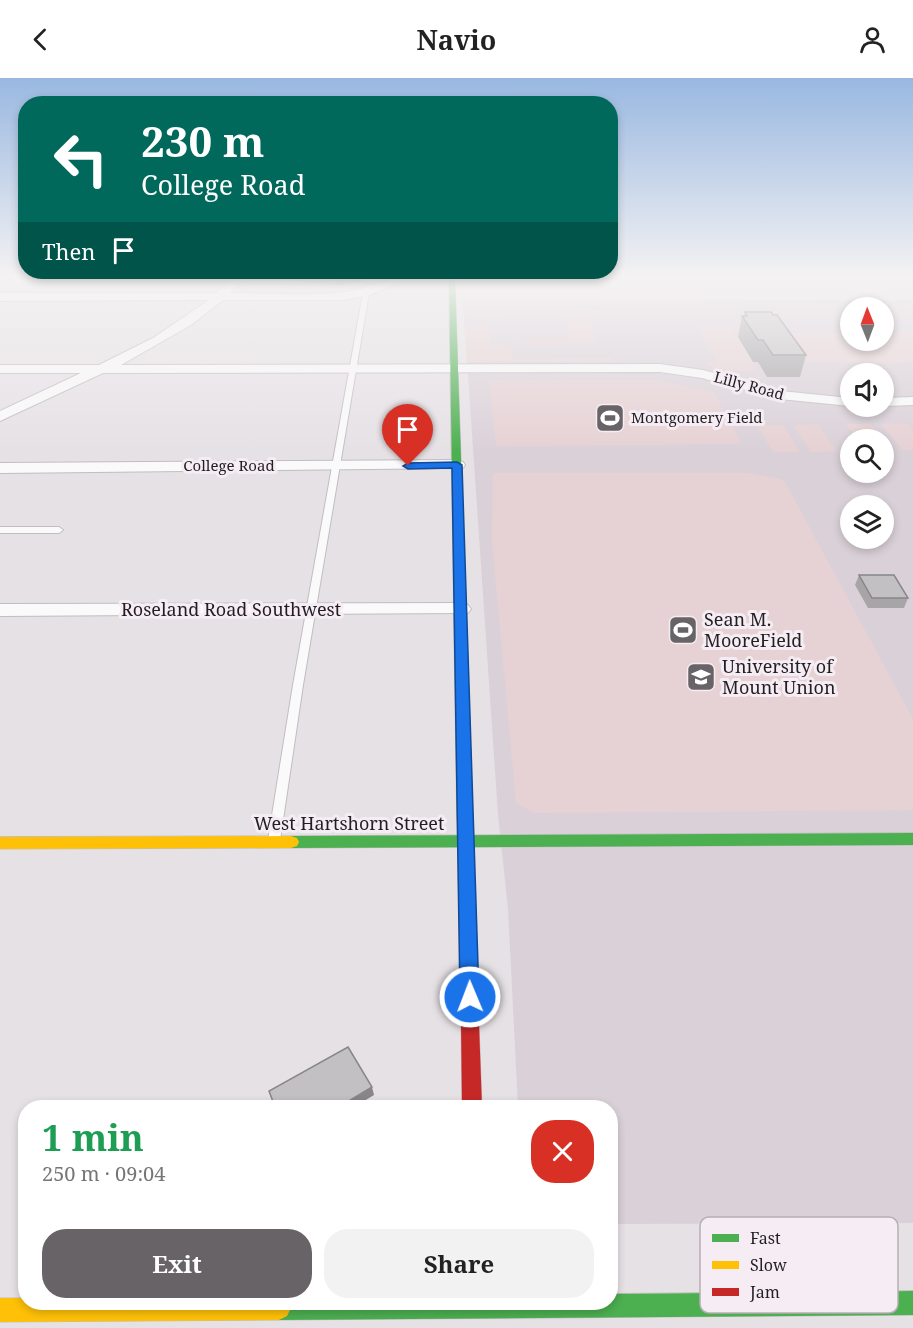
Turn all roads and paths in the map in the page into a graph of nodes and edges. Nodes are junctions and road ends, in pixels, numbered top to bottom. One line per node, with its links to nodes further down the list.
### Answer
1 (164, 335): 7 (street)
2 (359, 335): 4 (lane)
3 (453, 335): 5 (main road)
4 (353, 368): 5 (street, Lilly Road); 7 (street, Lilly Road); 13 (lane)
5 (454, 368): 8 (street, Lilly Road); 12 (main road)
6 (0, 369): 7 (street, Lilly Road)
7 (98, 369): 11 (street)
8 (840, 401)
9 (913, 401): 10 (street)
10 (894, 402)
11 (0, 417)
12 (457, 465): 13 (street, College Road); 17 (main road)
13 (336, 466): 14 (street, College Road); 19 (lane)
14 (0, 468)
15 (0, 530): 16 (lane)
16 (59, 530)
17 (461, 609): 19 (street, Roseland Road Southwest); 22 (main road)
18 (0, 610): 19 (street, Roseland Road Southwest)
19 (311, 610): 21 (lane)
20 (913, 839): 22 (main road, West Hartshorn Street)
21 (274, 841): 22 (main road, West Hartshorn Street); 23 (main road, West Hartshorn Street)
22 (466, 842): 24 (main road)
23 (0, 843)
24 (472, 1100)
25 (898, 1303): 26 (main road)
26 (913, 1303)
27 (700, 1307): 28 (main road)
28 (618, 1309)
29 (0, 1310): 35 (main road)
30 (149, 1310): 35 (main road); 36 (lane)
31 (275, 1310): 37 (lane)
32 (342, 1310): 34 (main road)
33 (572, 1310): 34 (main road)
34 (475, 1312)
35 (34, 1319)
36 (145, 1328)
37 (273, 1328)

